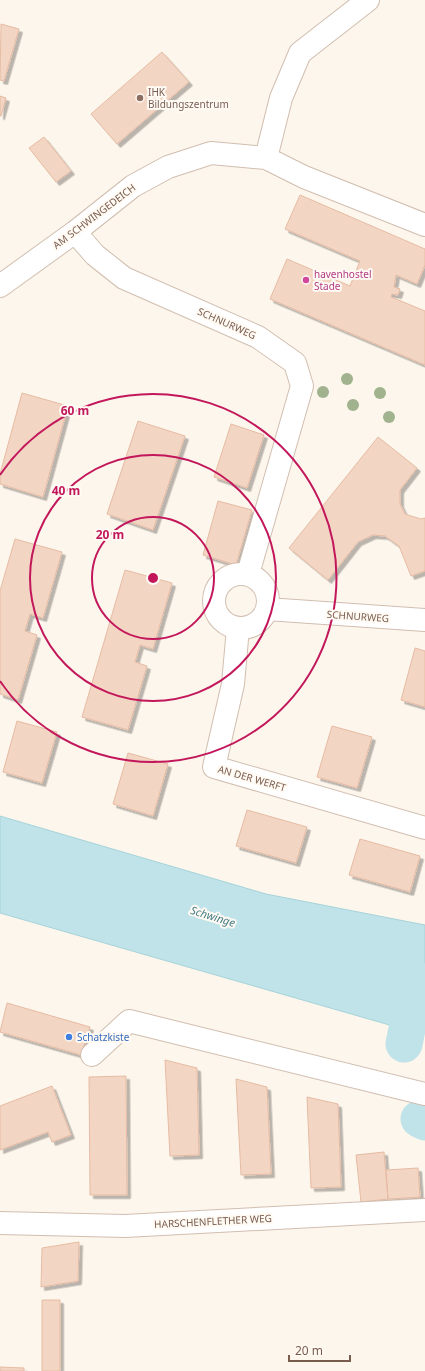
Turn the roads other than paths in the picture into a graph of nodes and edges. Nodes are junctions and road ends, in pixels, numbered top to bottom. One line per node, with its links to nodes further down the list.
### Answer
1 (368, 0): 2 (street)
2 (266, 158): 3 (street, AM SCHWINGEDEICH); 4 (street, AM SCHWINGEDEICH)
3 (425, 225)
4 (75, 232): 5 (street, AM SCHWINGEDEICH); 6 (street, SCHNURWEG)
5 (0, 286)
6 (248, 574): 7 (street); 9 (street)
7 (267, 610): 8 (street, SCHNURWEG); 9 (street)
8 (425, 620)
9 (238, 628): 10 (street, AN DER WERFT)
10 (425, 828)
11 (92, 1056): 12 (street)
12 (425, 1094)
13 (425, 1210): 14 (street, HARSCHENFLETHER WEG)
14 (0, 1223)

